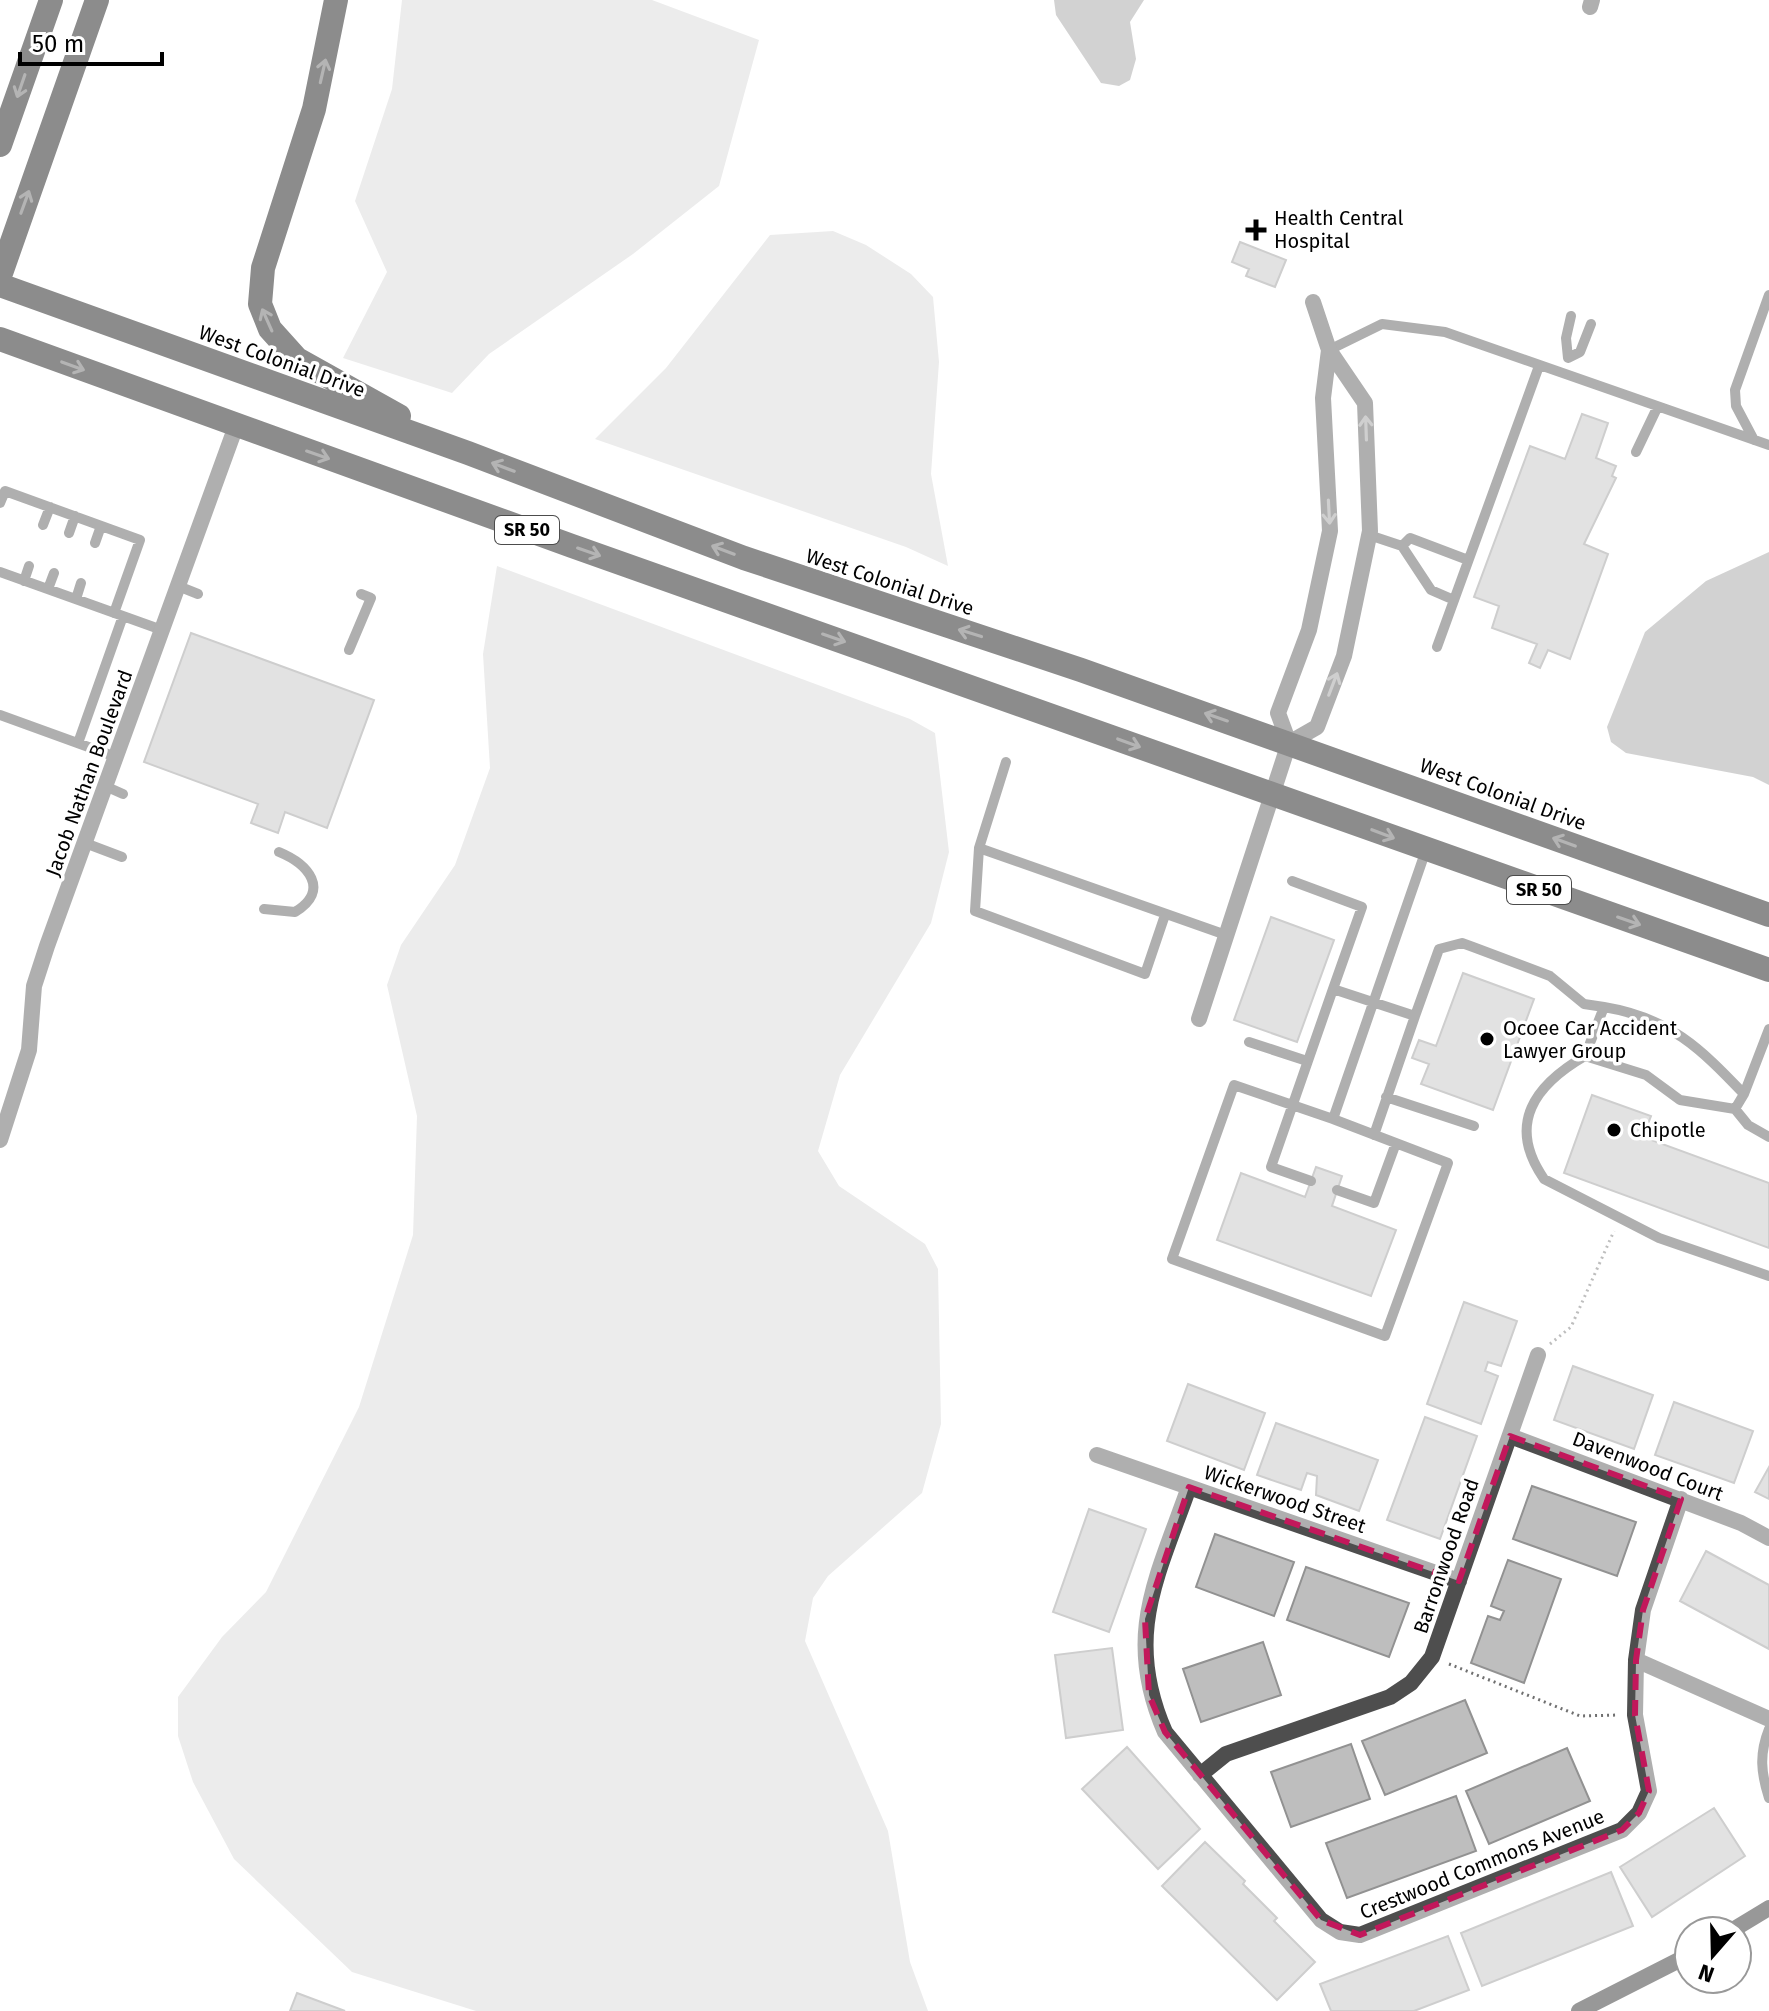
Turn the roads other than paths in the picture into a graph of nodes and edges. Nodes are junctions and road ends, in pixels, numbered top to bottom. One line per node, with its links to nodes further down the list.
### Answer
1 (51, 0): 4 (highway, one-way to 4)
2 (97, 0): 5 (highway, one-way to 2)
3 (336, 0): 21 (highway, one-way to 3)
4 (0, 145)
5 (0, 276)
6 (0, 285): 21 (highway, West Colonial Drive / SR 50)
7 (1769, 295): 18 (lane)
8 (1313, 302): 12 (street)
9 (1571, 316): 13 (lane)
10 (1591, 324): 13 (lane)
11 (0, 339): 17 (highway, SR 50, one-way to 17)
12 (1329, 350): 14 (lane); 28 (street, one-way to 12); 49 (street, one-way to 49)
13 (1568, 358): 15 (lane)
14 (1539, 366): 15 (lane); 31 (lane)
15 (1559, 373): 16 (lane)
16 (1657, 408): 18 (lane); 20 (lane)
17 (236, 426): 37 (street, Jacob Nathan Boulevard); 53 (highway, SR 50, one-way to 53)
18 (1754, 440): 19 (lane)
19 (1769, 445)
20 (1636, 452)
21 (468, 453): 49 (highway, West Colonial Drive / SR 50, one-way to 21)
22 (0, 503): 23 (lane)
23 (50, 507): 24 (lane); 25 (lane)
24 (75, 516): 26 (lane); 27 (lane)
25 (43, 525)
26 (101, 526): 29 (lane); 43 (lane)
27 (69, 533)
28 (1369, 535): 30 (lane); 49 (street, one-way to 28)
29 (95, 543)
30 (1402, 546): 31 (lane); 42 (lane)
31 (1468, 560): 42 (lane)
32 (29, 566): 35 (lane)
33 (0, 572): 35 (lane)
34 (54, 573): 38 (lane)
35 (24, 581): 38 (lane)
36 (81, 583): 41 (lane)
37 (178, 586): 39 (lane); 44 (street, Jacob Nathan Boulevard)
38 (48, 589): 41 (lane)
39 (198, 594)
40 (361, 594): 46 (lane)
41 (76, 599): 43 (lane)
42 (1454, 600): 45 (lane)
43 (118, 614): 44 (lane); 48 (lane)
44 (162, 630): 50 (street, Jacob Nathan Boulevard)
45 (1437, 647)
46 (349, 650)
47 (0, 715): 48 (lane)
48 (78, 743): 50 (lane)
49 (1289, 743): 53 (street); 63 (highway, West Colonial Drive / SR 50, one-way to 49)
50 (116, 757): 52 (street, Jacob Nathan Boulevard)
51 (1006, 762): 56 (lane)
52 (105, 786): 54 (lane); 55 (street, Jacob Nathan Boulevard)
53 (1272, 793): 57 (highway, SR 50, one-way to 57); 64 (street)
54 (123, 794)
55 (85, 843): 59 (lane); 83 (street, Jacob Nathan Boulevard)
56 (979, 848): 62 (lane); 62 (lane)
57 (1426, 850): 65 (highway, SR 50, one-way to 65); 67 (lane)
58 (279, 852): 61 (lane)
59 (122, 857)
60 (1292, 881): 66 (lane)
61 (264, 909)
62 (1165, 915): 64 (lane)
63 (1769, 915)
64 (1226, 935): 70 (street)
65 (1769, 970)
66 (1333, 989): 67 (lane); 74 (lane)
67 (1372, 1000): 69 (lane); 79 (lane)
68 (1604, 1007): 69 (lane); 73 (lane); 75 (lane)
69 (1415, 1016): 76 (lane)
70 (1199, 1019)
71 (1769, 1029): 75 (lane)
72 (1249, 1042): 74 (lane)
73 (1585, 1056): 78 (lane); 87 (lane)
74 (1307, 1061): 77 (lane)
75 (1744, 1094): 78 (lane)
76 (1386, 1097): 80 (lane); 81 (lane)
77 (1292, 1105): 79 (lane); 84 (lane); 85 (lane)
78 (1735, 1109): 82 (lane)
79 (1333, 1119): 81 (lane)
80 (1474, 1126)
81 (1374, 1135): 84 (lane)
82 (1769, 1137)
83 (0, 1140)
84 (1396, 1143): 86 (lane)
85 (1311, 1181)
86 (1337, 1190)
87 (1769, 1276)
88 (1538, 1355): 89 (street, Barronwood Road)
89 (1510, 1436): 92 (street, Davenwood Court); 94 (street, Barronwood Road)
90 (1097, 1455): 91 (street, Wickerwood Street)
91 (1189, 1487): 94 (street, Wickerwood Street); 98 (street, Crestwood Commons Avenue)
92 (1681, 1499): 93 (street, Davenwood Court); 95 (street, Crestwood Commons Avenue)
93 (1769, 1538)
94 (1459, 1581): 98 (street, Barronwood Road)
95 (1636, 1660): 96 (street); 98 (street, Crestwood Commons Avenue)
96 (1769, 1719)
97 (1769, 1729): 99 (lane)
98 (1200, 1775)
99 (1769, 1798)
100 (1673, 1963): 101 (street)
101 (1579, 2011)

